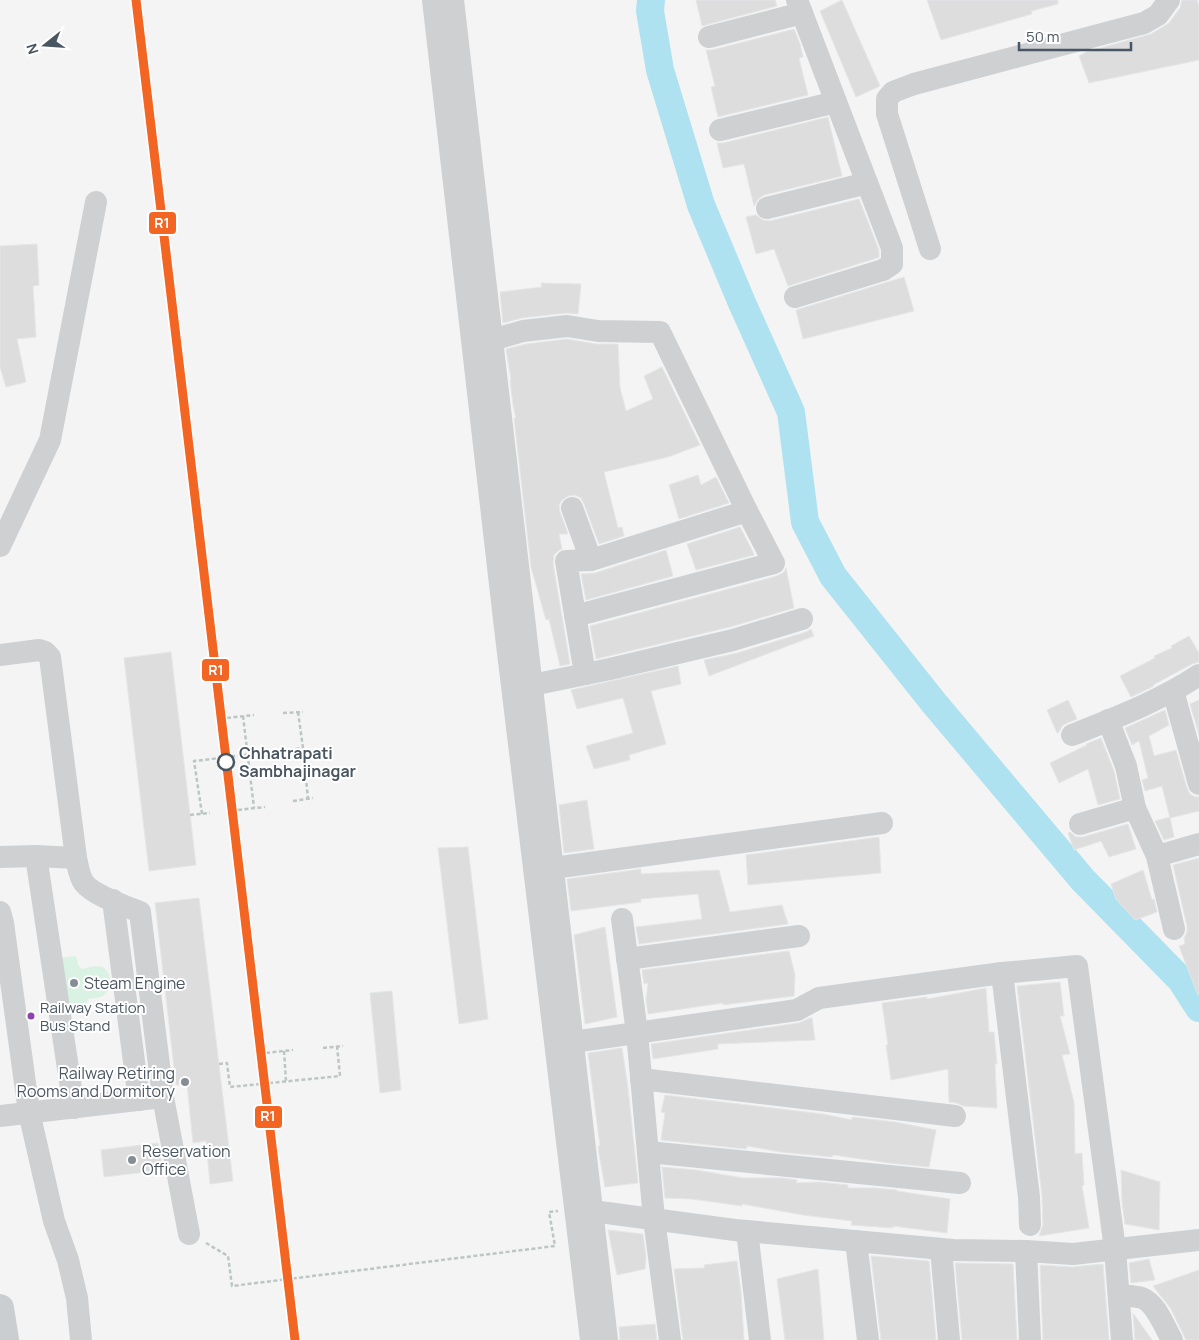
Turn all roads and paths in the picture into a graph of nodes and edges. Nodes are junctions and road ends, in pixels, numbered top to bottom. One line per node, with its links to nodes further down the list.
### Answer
1 (433, 0): 95 (street)
2 (453, 0): 13 (street)
3 (1169, 0): 11 (street)
4 (800, 4): 5 (street); 6 (street)
5 (709, 37)
6 (836, 102): 7 (street); 8 (street)
7 (720, 130)
8 (867, 183): 10 (street); 12 (street)
9 (96, 202): 16 (street)
10 (767, 208)
11 (930, 249)
12 (795, 297)
13 (492, 340): 15 (street); 23 (street)
14 (572, 508): 17 (street)
15 (747, 511): 17 (street); 18 (street)
16 (0, 546)
17 (590, 560): 18 (street)
18 (576, 616): 21 (street)
19 (802, 619): 21 (street)
20 (0, 655): 52 (street)
21 (585, 674): 23 (street)
22 (1199, 675): 24 (street)
23 (532, 685): 53 (street)
24 (1174, 691): 31 (street); 35 (street)
25 (298, 712): 26 (path); 27 (path); 33 (path)
26 (303, 712)
27 (283, 714)
28 (254, 715): 29 (path)
29 (243, 716): 30 (path); 34 (path)
30 (227, 718)
31 (1108, 720): 32 (street); 41 (street)
32 (1072, 735)
33 (303, 748): 34 (path); 37 (path)
34 (248, 755): 40 (path); 44 (path)
35 (1199, 784)
36 (313, 798): 37 (path)
37 (308, 799): 38 (path)
38 (293, 801)
39 (265, 807): 40 (path)
40 (254, 808): 42 (path)
41 (1135, 808): 47 (street); 50 (street)
42 (238, 810)
43 (210, 813): 44 (path)
44 (202, 814): 45 (path)
45 (190, 815)
46 (882, 823): 53 (street)
47 (1080, 824)
48 (1199, 844): 50 (street)
49 (36, 856): 51 (street); 52 (street); 74 (street)
50 (1157, 856): 57 (street)
51 (0, 857)
52 (76, 858): 54 (street)
53 (553, 868): 62 (street)
54 (113, 900): 72 (street); 73 (street)
55 (0, 912): 75 (street)
56 (622, 919): 59 (street)
57 (1174, 929)
58 (799, 936): 59 (street)
59 (627, 959): 61 (street)
60 (1002, 973): 61 (street); 83 (street); 89 (street)
61 (637, 1033): 62 (street); 70 (street)
62 (573, 1042): 80 (street)
63 (336, 1046): 64 (path); 65 (path); 71 (path)
64 (343, 1046)
65 (324, 1048)
66 (293, 1050): 67 (path)
67 (284, 1051): 68 (path); 71 (path)
68 (266, 1053)
69 (219, 1064): 71 (path)
70 (642, 1079): 77 (street); 78 (street)
71 (286, 1081)
72 (163, 1097): 73 (street); 85 (street)
73 (139, 1100): 74 (street)
74 (74, 1108): 75 (street)
75 (29, 1112): 76 (street); 94 (street)
76 (0, 1116)
77 (955, 1116)
78 (648, 1152): 79 (street); 82 (street)
79 (960, 1183)
80 (592, 1211): 82 (street); 96 (street)
81 (549, 1212): 85 (path)
82 (654, 1219): 84 (street); 97 (street)
83 (1030, 1225)
84 (747, 1231): 87 (street); 98 (street)
85 (189, 1234)
86 (1199, 1240): 89 (street)
87 (856, 1241): 88 (street); 99 (street)
88 (941, 1249): 90 (street); 100 (street)
89 (1115, 1249): 90 (street); 91 (street)
90 (1026, 1251): 101 (street)
91 (1119, 1295): 102 (street); 103 (street)
92 (0, 1308): 93 (main road)
93 (5, 1340)
94 (82, 1340)
95 (590, 1340)
96 (607, 1340)
97 (670, 1340)
98 (760, 1340)
99 (868, 1340)
100 (949, 1340)
101 (1030, 1340)
102 (1122, 1340)
103 (1172, 1340)

